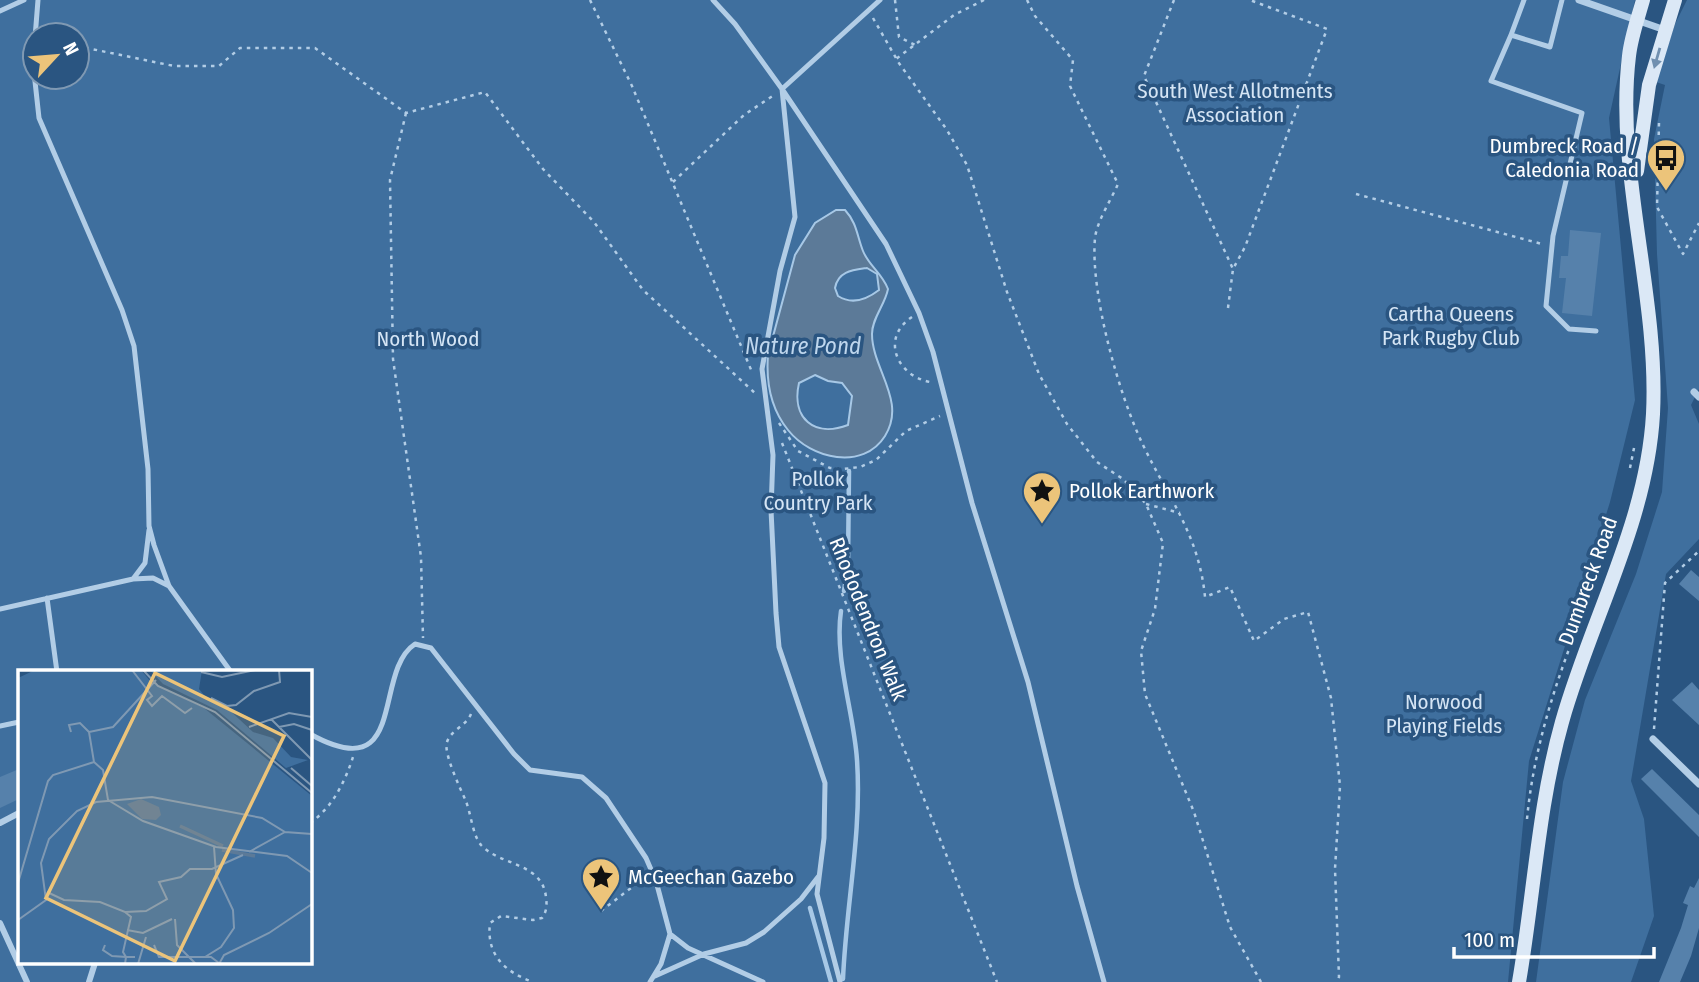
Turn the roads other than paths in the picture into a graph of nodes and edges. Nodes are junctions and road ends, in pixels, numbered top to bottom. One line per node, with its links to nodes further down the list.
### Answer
1 (24, 0): 10 (lane)
2 (38, 0): 17 (lane)
3 (713, 0): 14 (lane)
4 (880, 0): 14 (lane)
5 (1524, 0): 13 (lane)
6 (1562, 0): 13 (lane)
7 (1579, 0): 11 (street)
8 (1646, 0): 11 (main road, Dumbreck Road)
9 (1675, 0): 12 (main road, Dumbreck Road)
10 (0, 11)
11 (1638, 17): 12 (street); 15 (main road, Dumbreck Road)
12 (1665, 30): 15 (main road, Dumbreck Road, one-way to 15)
13 (1511, 35): 16 (lane)
14 (782, 89): 31 (lane); 44 (lane)
15 (1634, 190): 45 (main road, Dumbreck Road)
16 (1596, 331)
17 (149, 526): 18 (lane); 19 (lane)
18 (133, 579): 19 (lane); 20 (lane)
19 (169, 586): 23 (lane)
20 (47, 597): 21 (lane); 22 (lane)
21 (0, 609)
22 (57, 670)
23 (230, 670)
24 (18, 722): 25 (lane)
25 (0, 726)
26 (312, 735): 33 (lane)
27 (1653, 739): 28 (street)
28 (1699, 784)
29 (18, 814): 30 (street)
30 (0, 823)
31 (818, 877): 34 (lane); 43 (lane)
32 (0, 923): 35 (street)
33 (670, 934): 34 (lane); 38 (lane)
34 (705, 954): 38 (lane); 42 (lane)
35 (18, 962)
36 (19, 964): 39 (street)
37 (95, 964): 40 (street)
38 (655, 976): 41 (lane)
39 (27, 982)
40 (89, 982)
41 (650, 982)
42 (763, 982)
43 (839, 982)
44 (1104, 982)
45 (1519, 982)

